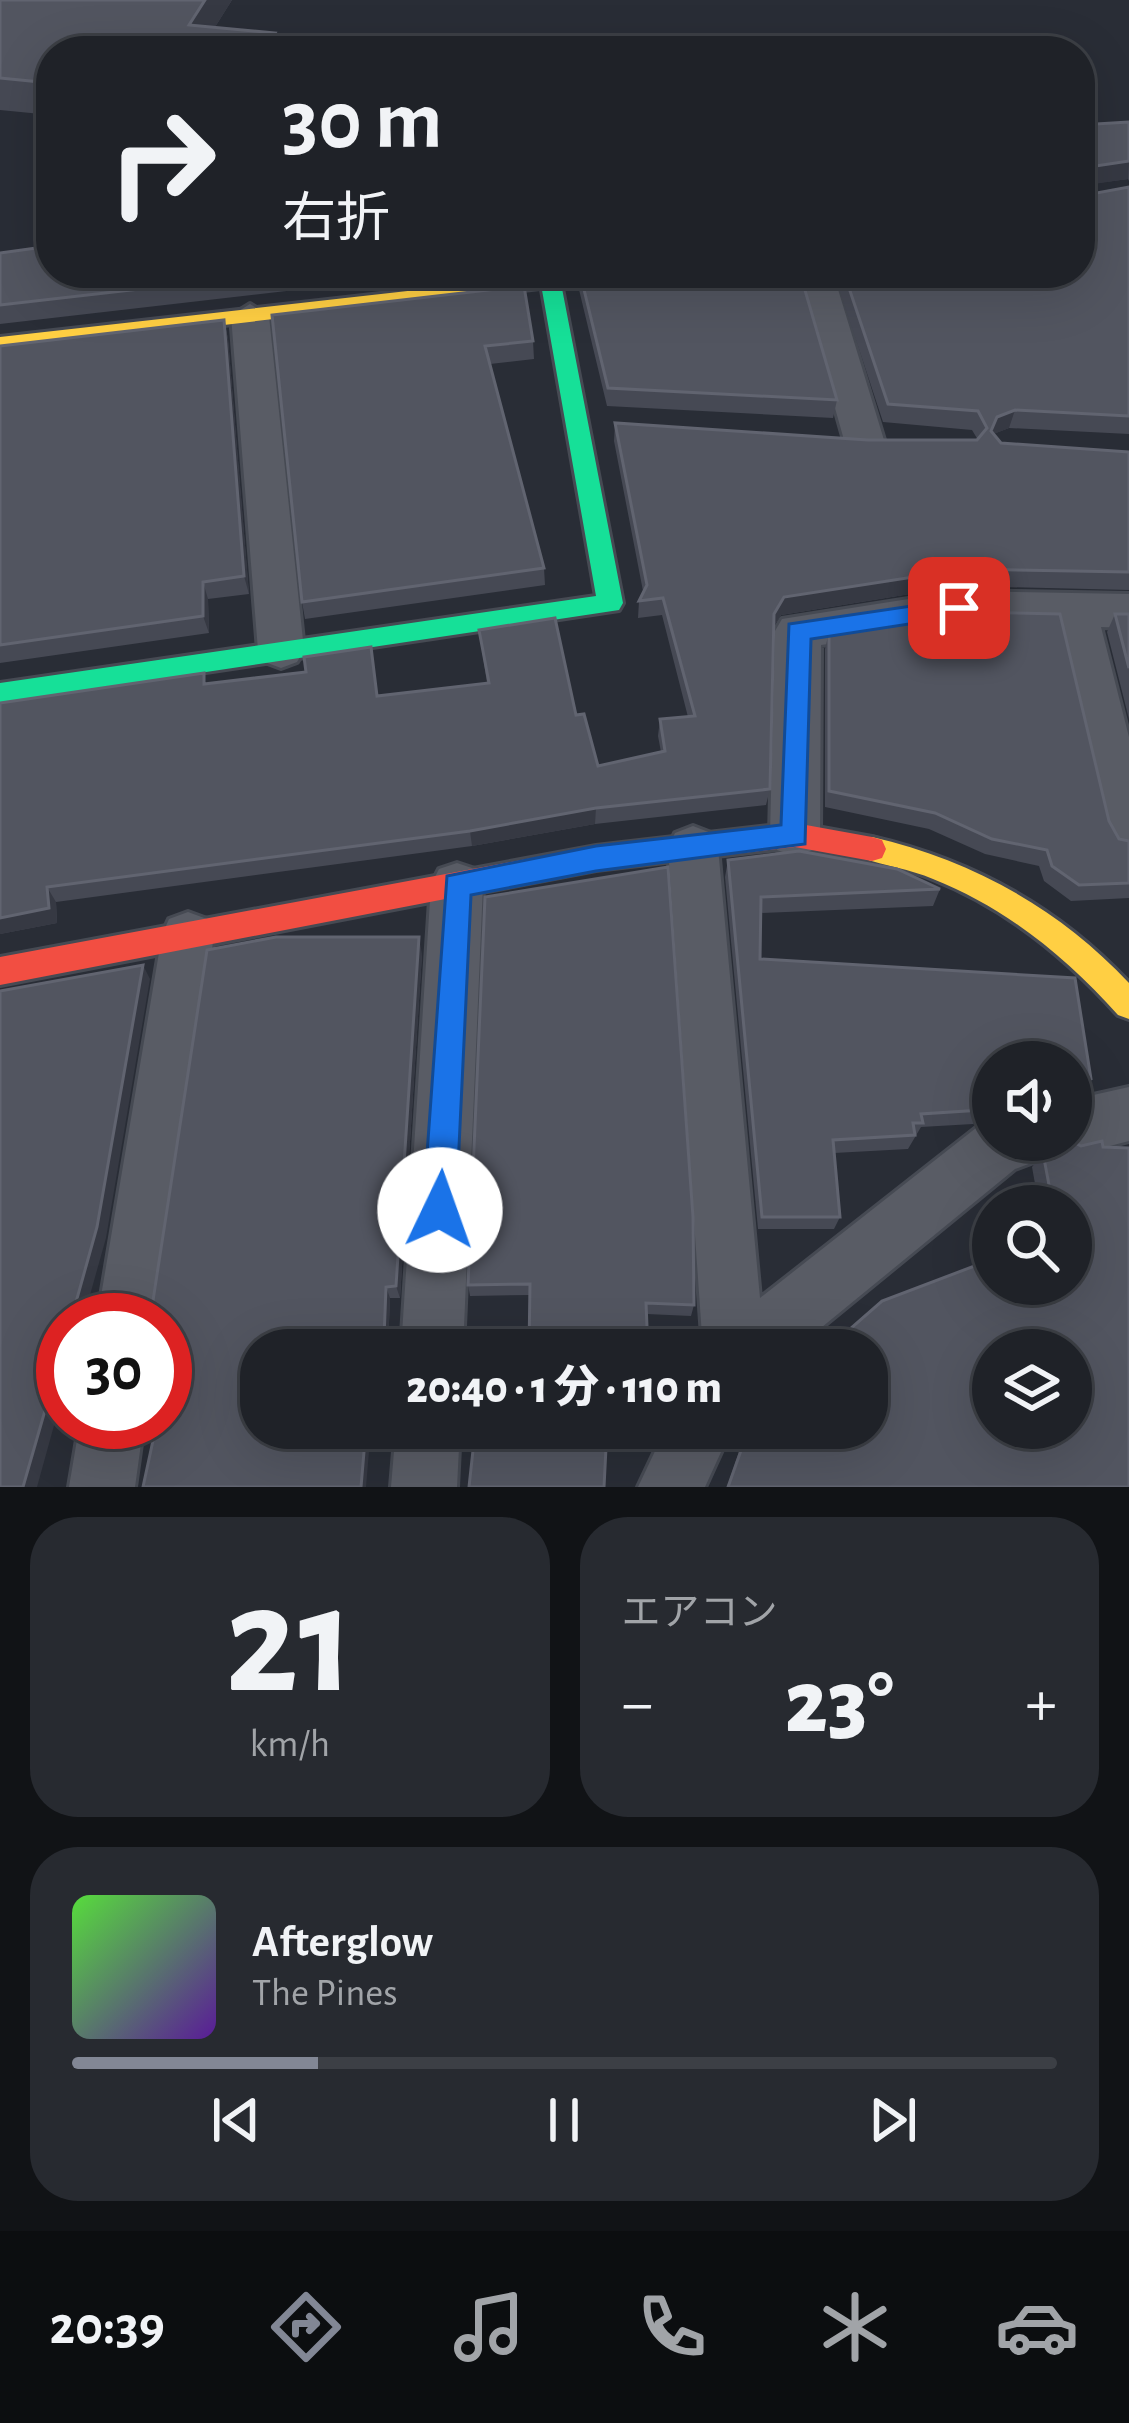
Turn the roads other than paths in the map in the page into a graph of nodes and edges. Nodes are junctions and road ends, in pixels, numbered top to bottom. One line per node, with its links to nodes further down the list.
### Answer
1 (465, 288): 4 (street)
2 (552, 288): 6 (street)
3 (819, 288): 9 (street)
4 (250, 316): 5 (street); 13 (street)
5 (0, 344)
6 (580, 423): 7 (street); 13 (street)
7 (627, 426)
8 (817, 438): 9 (street)
9 (864, 440): 10 (street)
10 (911, 442)
11 (1074, 609): 12 (street); 15 (street); 16 (street)
12 (1129, 611)
13 (281, 650): 14 (street)
14 (0, 693)
15 (1129, 835)
16 (795, 836): 17 (street); 21 (street)
17 (693, 848): 18 (street); 27 (street)
18 (457, 885): 19 (street); 26 (street)
19 (188, 934): 20 (street); 25 (street)
20 (0, 971)
21 (1129, 1005)
22 (1129, 1114): 23 (street)
23 (1092, 1123)
24 (980, 1161): 28 (street)
25 (132, 1293)
26 (433, 1329)
27 (732, 1329)
28 (771, 1329)
29 (108, 1449): 32 (street)
30 (427, 1449): 33 (street)
31 (690, 1449): 34 (street)
32 (102, 1487)
33 (424, 1487)
34 (671, 1487)

